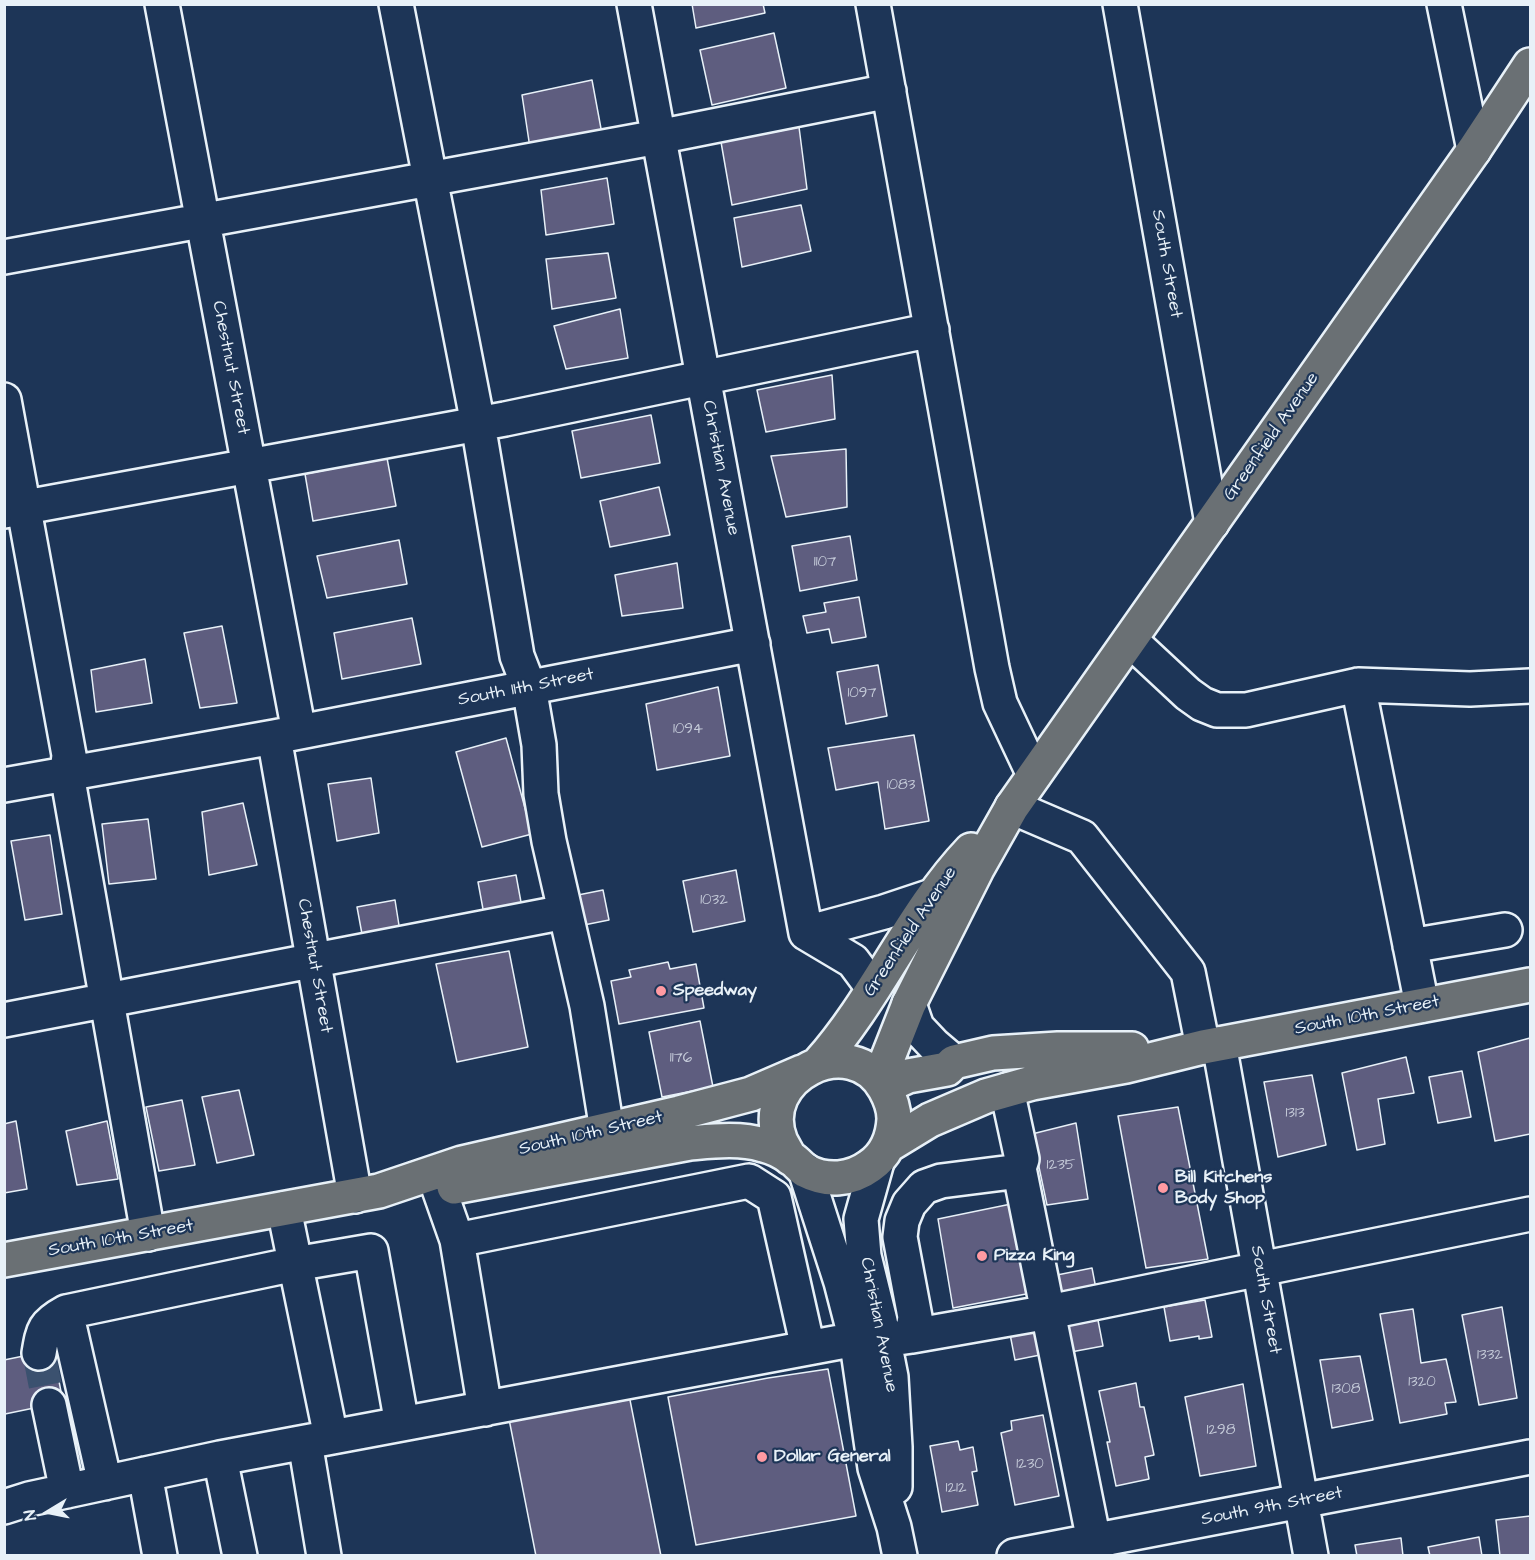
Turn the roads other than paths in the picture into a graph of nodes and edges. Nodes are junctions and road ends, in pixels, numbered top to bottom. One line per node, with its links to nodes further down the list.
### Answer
1 (162, 4): 12 (street, Chestnut Street)
2 (396, 4): 11 (street)
3 (634, 4): 9 (street, Christian Avenue)
4 (873, 4): 8 (street)
5 (1120, 4): 20 (street, South Street)
6 (1444, 4): 10 (street)
7 (1530, 65): 10 (main road, Greenfield Avenue)
8 (889, 92): 9 (street); 14 (street)
9 (658, 137): 11 (street); 15 (street, Christian Avenue)
10 (1474, 150): 20 (main road, Greenfield Avenue)
11 (429, 178): 12 (street); 17 (street)
12 (202, 220): 13 (street); 18 (street, Chestnut Street)
13 (4, 257)
14 (932, 330): 15 (street); 28 (street)
15 (703, 378): 17 (street); 22 (street, Christian Avenue)
16 (4, 400): 19 (street)
17 (478, 424): 18 (street); 25 (street)
18 (249, 467): 19 (street); 26 (street, Chestnut Street)
19 (14, 509): 27 (street)
20 (1212, 523): 21 (main road, Greenfield Avenue)
21 (1130, 640): 23 (street); 28 (main road, Greenfield Avenue)
22 (753, 644): 25 (street, South 11th Street); 34 (street, Christian Avenue)
23 (1358, 685): 24 (street); 35 (street)
24 (1530, 686)
25 (529, 687): 26 (street, South 11th Street); 32 (street)
26 (286, 734): 27 (street, South 11th Street); 36 (street, Chestnut Street)
27 (67, 774): 29 (street, South 11th Street); 39 (street)
28 (1034, 775): 30 (main road, Greenfield Avenue)
29 (4, 785)
30 (1012, 807): 31 (main road, Greenfield Avenue); 40 (main road, Greenfield Avenue); 43 (street, South Street)
31 (935, 895): 34 (street); 38 (main road, Greenfield Avenue)
32 (565, 912): 36 (street); 48 (street)
33 (1504, 930): 35 (street)
34 (806, 933): 38 (street)
35 (1410, 946): 41 (street)
36 (314, 961): 39 (street); 53 (street, Chestnut Street)
37 (1530, 985): 41 (main road, South 10th Street)
38 (873, 988): 45 (main road, Greenfield Avenue)
39 (107, 1000): 42 (street); 56 (street)
40 (909, 1004): 44 (street); 46 (main road, Greenfield Avenue)
41 (1422, 1005): 43 (main road, South 10th Street)
42 (4, 1020)
43 (1211, 1046): 44 (main road, South 10th Street); 47 (main road, South 10th Street); 60 (street, South Street)
44 (954, 1062): 46 (main road, South 10th Street)
45 (810, 1067): 46 (main road); 48 (main road, South 10th Street); 50 (main road)
46 (882, 1084): 49 (main road)
47 (1007, 1090): 49 (main road, South 10th Street); 51 (street)
48 (607, 1130): 53 (main road, South 10th Street)
49 (883, 1154): 50 (main road); 63 (street, Christian Avenue)
50 (798, 1164): 52 (main road, South 10th Street); 63 (street, Christian Avenue)
51 (1018, 1168): 62 (street); 63 (street)
52 (439, 1189): 53 (main road, South 10th Street); 57 (street)
53 (367, 1193): 54 (main road, South 10th Street)
54 (284, 1209): 56 (main road, South 10th Street); 59 (street)
55 (1530, 1214): 60 (street)
56 (148, 1234): 58 (main road, South 10th Street)
57 (457, 1240): 64 (street); 67 (street)
58 (4, 1260)
59 (295, 1264): 61 (street); 68 (street); 69 (street)
60 (1259, 1271): 62 (street); 75 (street, South Street)
61 (66, 1312): 65 (street); 73 (street)
62 (1049, 1312): 63 (street); 78 (street)
63 (884, 1338): 64 (street); 77 (street, Christian Avenue)
64 (808, 1348): 67 (street)
65 (39, 1353)
66 (49, 1405): 74 (street)
67 (485, 1409): 68 (street)
68 (402, 1424): 69 (street)
69 (318, 1440): 71 (street); 81 (street)
70 (1530, 1457): 75 (street, South 9th Street)
71 (220, 1458): 72 (street); 80 (street)
72 (145, 1474): 73 (street); 79 (street)
73 (105, 1483): 74 (street)
74 (67, 1491): 76 (street)
75 (1301, 1502): 78 (street, South 9th Street); 83 (street, South Street)
76 (4, 1507)
77 (897, 1541)
78 (1096, 1548): 82 (street, South 9th Street)
79 (160, 1556)
80 (240, 1556)
81 (324, 1556)
82 (1014, 1556)
83 (1311, 1556)

